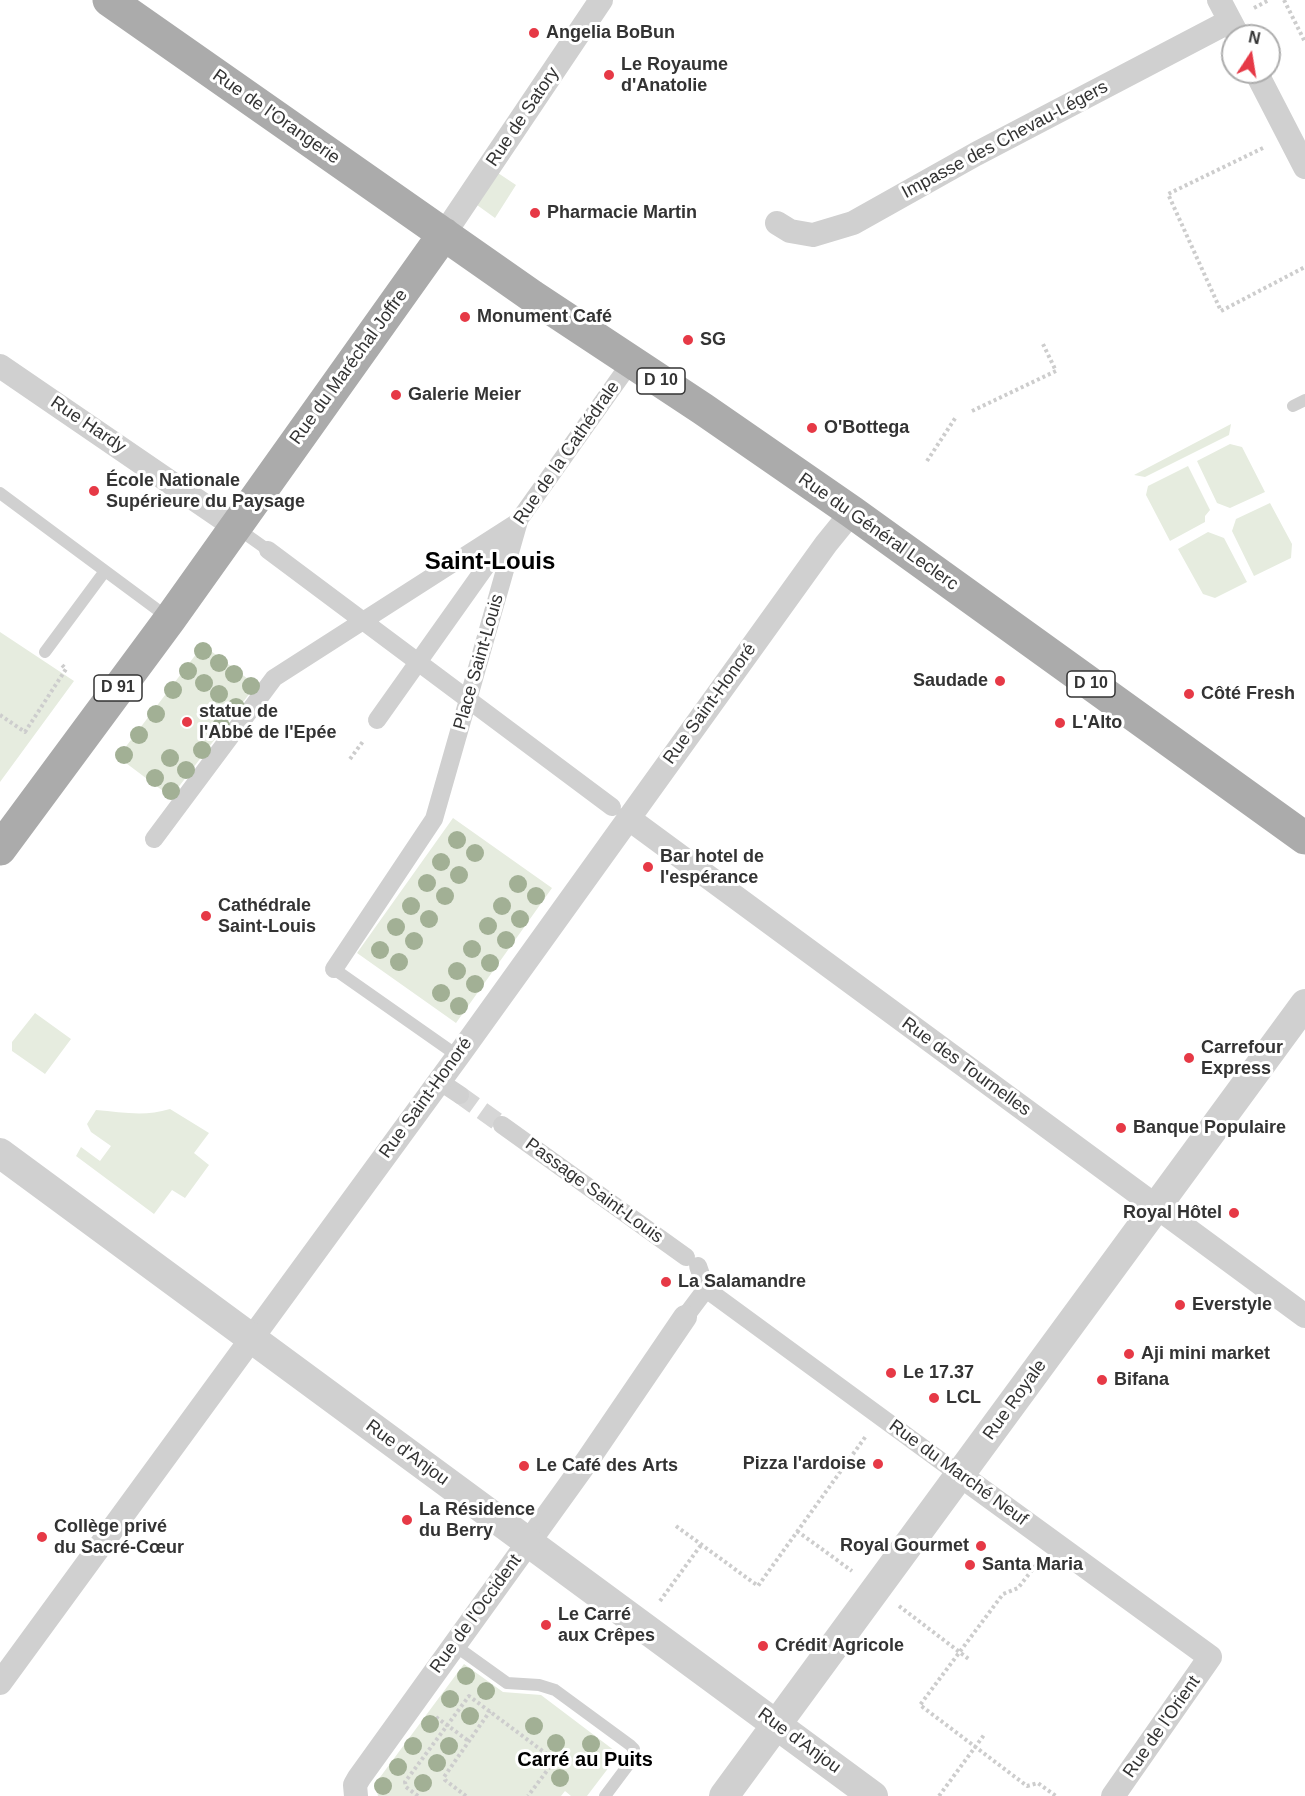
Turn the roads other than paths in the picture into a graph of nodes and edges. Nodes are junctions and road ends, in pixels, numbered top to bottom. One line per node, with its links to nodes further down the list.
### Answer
1 (109, 0): 9 (main road, Rue de l'Orangerie / D 10)
2 (601, 0): 9 (street, Rue de Satory)
3 (1219, 0): 4 (street)
4 (1231, 24)
5 (1221, 35): 8 (street, Impasse des Chevau-Légers)
6 (1262, 84): 7 (street)
7 (1305, 167)
8 (777, 223)
9 (444, 234): 10 (main road, Rue du Général Leclerc / D 10); 17 (main road, Rue du Maréchal Joffre / D 91)
10 (631, 362): 15 (main road, Rue du Général Leclerc / D 10); 16 (street, Rue de la Cathédrale)
11 (0, 366): 17 (street, Rue Hardy)
12 (1305, 400): 13 (lane)
13 (1293, 406)
14 (0, 493): 19 (lane)
15 (852, 512): 26 (street, Rue Saint-Honoré); 27 (main road, Rue du Général Leclerc / D 10)
16 (519, 521): 21 (street); 23 (street, Rue de la Cathédrale); 24 (street, Place Saint-Louis)
17 (234, 526): 18 (lane); 20 (main road, Rue du Maréchal Joffre / D 91)
18 (268, 550): 21 (street)
19 (105, 571): 20 (lane); 22 (lane)
20 (170, 619): 29 (main road, Rue du Maréchal Joffre / D 91)
21 (364, 621): 23 (street); 28 (street)
22 (45, 652)
23 (418, 662): 24 (street); 25 (street, Rue de la Cathédrale)
24 (468, 699): 26 (street); 30 (street, Place Saint-Louis)
25 (377, 720)
26 (620, 813): 32 (street, Rue Saint-Honoré); 37 (street, Rue des Tournelles)
27 (1305, 838)
28 (154, 839)
29 (0, 849)
30 (334, 969): 32 (lane, Place Saint-Louis)
31 (1305, 1004): 37 (street, Rue Royale)
32 (458, 1056): 33 (street, Rue Saint-Honoré)
33 (439, 1081): 34 (street); 41 (street, Rue Saint-Honoré)
34 (460, 1095)
35 (502, 1125): 38 (street, Passage Saint-Louis)
36 (0, 1153): 41 (street, Rue d'Anjou)
37 (1155, 1206): 39 (street, Rue des Tournelles); 42 (street, Rue Royale)
38 (706, 1290): 40 (street, Rue de l'Occident); 42 (street, Rue du Marché Neuf)
39 (1305, 1316)
40 (685, 1317): 43 (street, Rue de l'Occident)
41 (252, 1338): 43 (street, Rue d'Anjou); 46 (street, Rue Saint-Honoré)
42 (960, 1475): 45 (street, Rue du Marché Neuf); 47 (street, Rue Royale)
43 (528, 1542): 44 (street, Rue de l'Occident); 47 (street, Rue d'Anjou)
44 (454, 1645): 48 (street, Rue de l'Occident); 49 (lane)
45 (1210, 1658): 52 (street, Rue de l'Orient)
46 (0, 1683)
47 (777, 1725): 50 (street, Rue Royale); 51 (street, Rue d'Anjou)
48 (355, 1794)
49 (605, 1796)
50 (724, 1796)
51 (873, 1796)
52 (1113, 1796)

